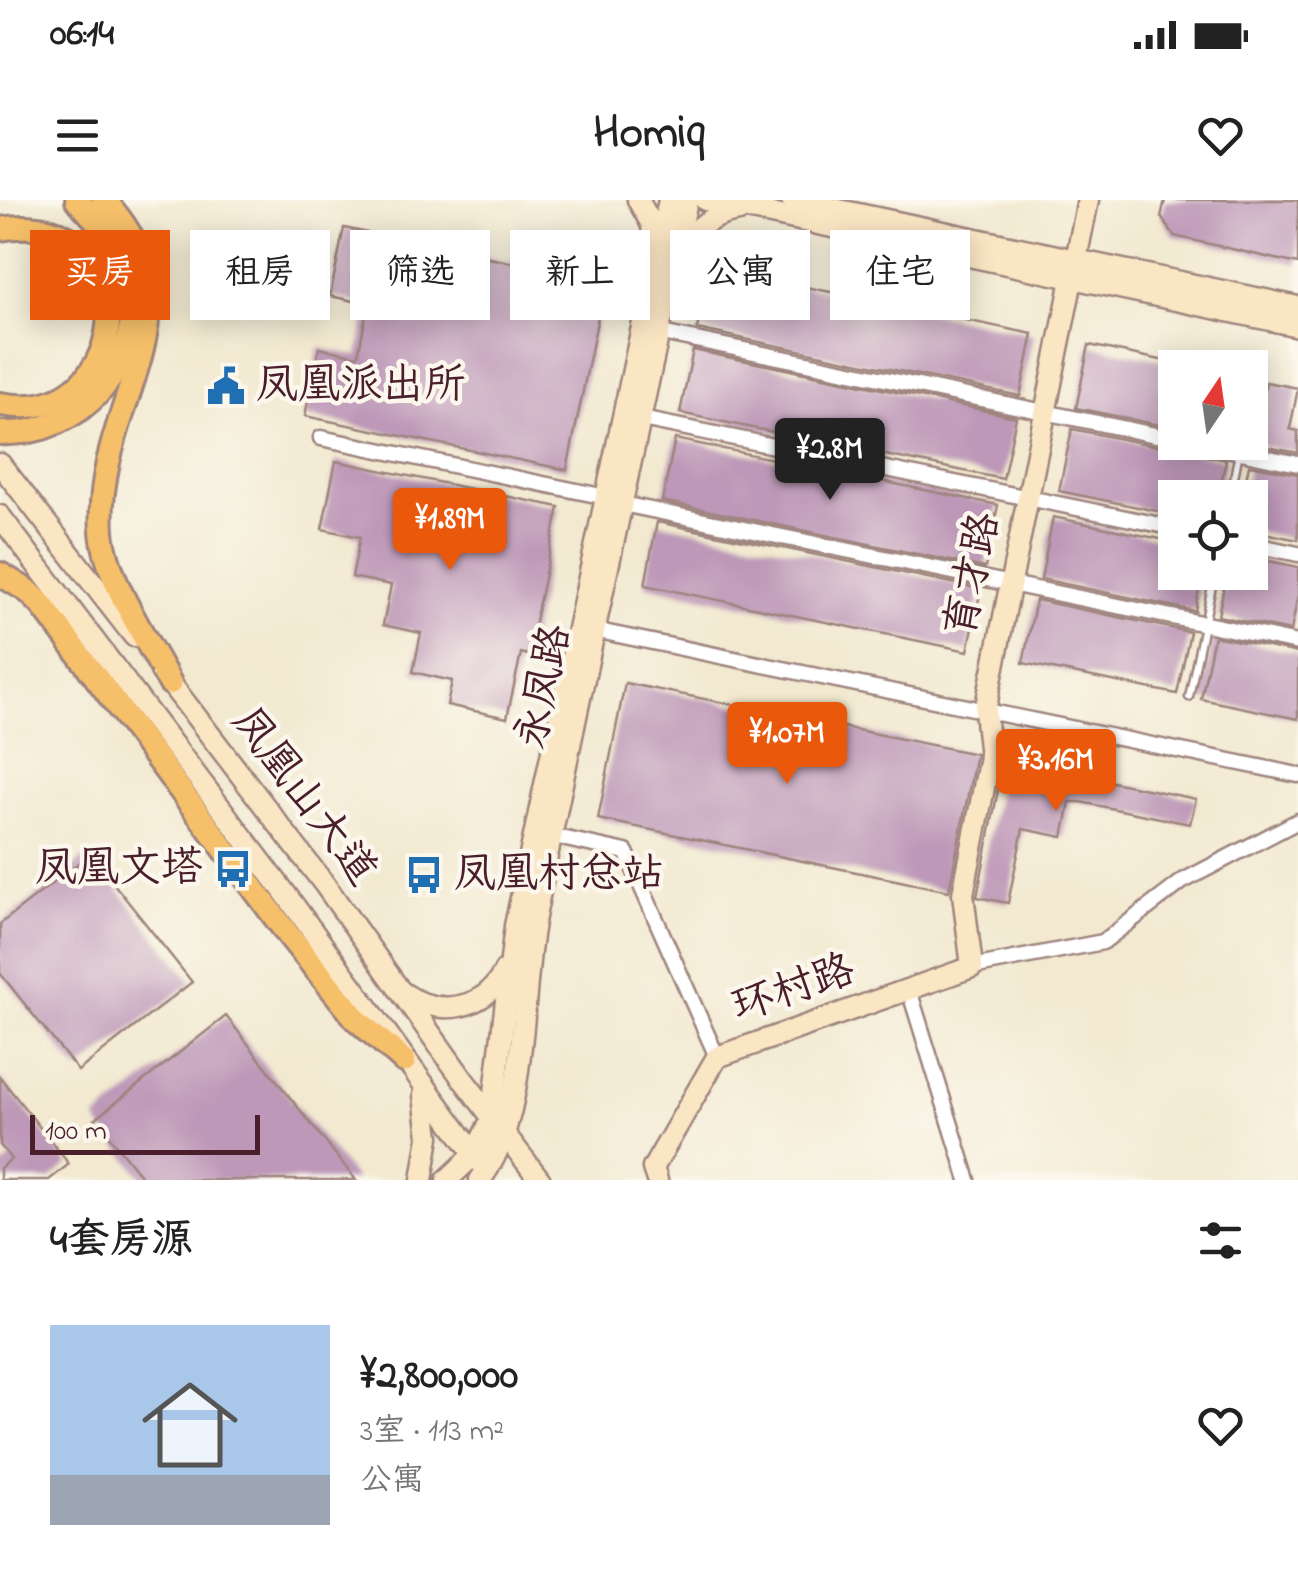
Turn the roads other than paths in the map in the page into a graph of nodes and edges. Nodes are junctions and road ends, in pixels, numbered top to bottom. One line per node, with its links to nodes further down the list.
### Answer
1 (77, 200): 19 (main road)
2 (104, 200): 37 (main road)
3 (638, 200): 11 (street)
4 (669, 200): 11 (street, 永凤路)
5 (687, 200): 11 (street, 永凤路)
6 (705, 200): 9 (street)
7 (792, 200): 12 (street)
8 (1088, 200): 12 (street, 育才路)
9 (757, 211): 11 (street); 12 (street)
10 (0, 229): 16 (main road)
11 (664, 267): 15 (street, 永凤路)
12 (1074, 269): 13 (street); 14 (street); 17 (street, 育才路)
13 (1298, 307)
14 (1298, 326)
15 (650, 331): 17 (street); 18 (street, 永凤路)
16 (0, 404)
17 (1046, 412): 20 (street); 25 (street, 育才路)
18 (632, 417): 25 (street); 26 (street, 永凤路)
19 (0, 433)
20 (1158, 435)
21 (321, 438): 26 (street)
22 (1268, 455): 24 (street)
23 (0, 464): 37 (street, 凤凰山大道)
24 (1298, 464)
25 (1028, 498): 28 (street); 32 (street, 育才路)
26 (614, 501): 32 (street); 35 (street, 永凤路)
27 (0, 516): 48 (street, 凤凰山大道)
28 (1158, 525)
29 (1268, 548): 30 (street)
30 (1298, 554)
31 (0, 574): 48 (main road)
32 (1010, 584): 34 (street); 39 (street, 育才路)
33 (1211, 590): 34 (lane)
34 (1204, 624): 36 (street); 38 (lane)
35 (587, 629): 39 (street); 42 (street, 永凤路); 43 (street, 永凤路)
36 (1298, 643)
37 (170, 683): 45 (street, 凤凰山大道)
38 (1189, 697)
39 (985, 711): 40 (street); 44 (street, 育才路)
40 (1298, 775)
41 (1298, 821): 44 (street)
42 (552, 836): 47 (street); 50 (street, 永凤路)
43 (510, 958): 45 (street); 50 (street, 永凤路)
44 (972, 967): 46 (street, 环村路)
45 (398, 988): 50 (street, 凤凰山大道)
46 (909, 990): 47 (street, 环村路); 56 (street)
47 (718, 1056): 55 (street, 环村路)
48 (404, 1060): 49 (street, 凤凰山大道)
49 (421, 1084): 51 (street, 凤凰山大道); 52 (street)
50 (499, 1126): 51 (street); 54 (street, 凤凰山大道)
51 (483, 1172): 53 (street)
52 (422, 1180)
53 (448, 1180)
54 (540, 1180)
55 (657, 1180)
56 (968, 1180)

